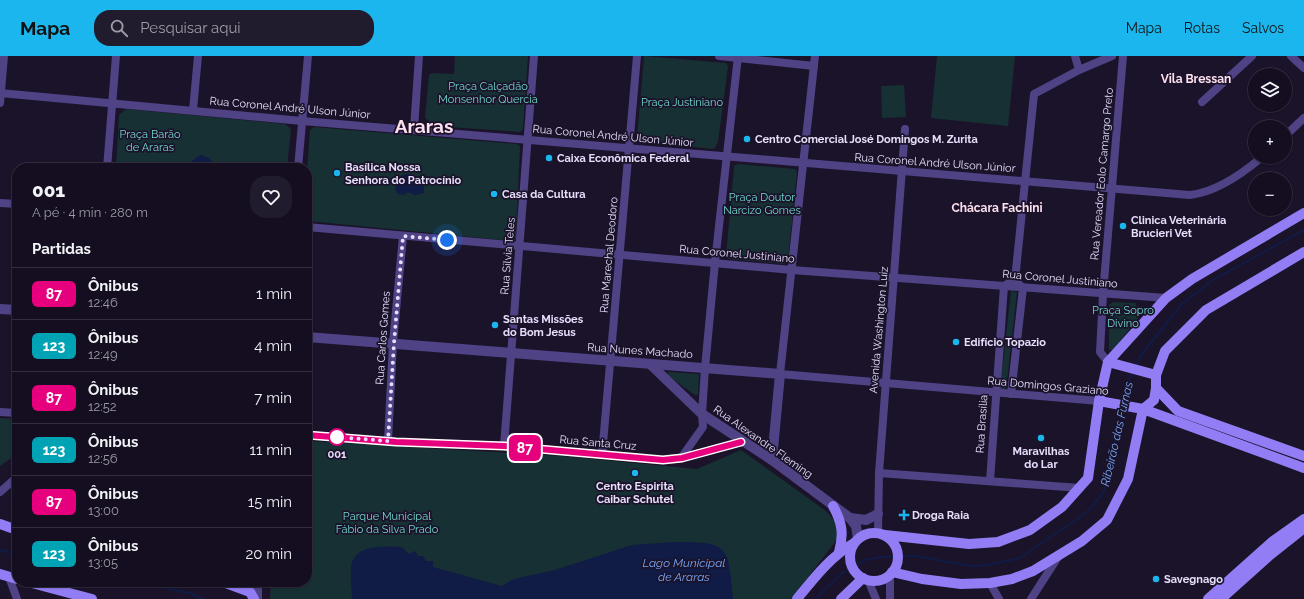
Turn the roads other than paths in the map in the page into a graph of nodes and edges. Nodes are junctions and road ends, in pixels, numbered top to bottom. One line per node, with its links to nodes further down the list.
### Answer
1 (4, 56): 19 (street)
2 (116, 56): 22 (street)
3 (198, 56): 23 (street)
4 (308, 56): 25 (street)
5 (419, 56): 26 (street)
6 (534, 56): 29 (street, Rua Silvia Teles)
7 (637, 56): 30 (street, Rua Marechal Deodoro)
8 (719, 56): 15 (street)
9 (815, 56): 16 (street)
10 (1075, 56): 18 (street)
11 (1112, 56): 18 (street)
12 (1123, 56): 38 (street, Rua Vereador Eolo Camargo Preto)
13 (1252, 56): 20 (street)
14 (1291, 56): 17 (street)
15 (738, 57): 16 (street); 31 (street)
16 (814, 66): 34 (street)
17 (1304, 68)
18 (1079, 70): 37 (street)
19 (0, 93): 21 (street); 22 (street, Rua Coronel André Ulson Júnior)
20 (1202, 102)
21 (0, 103)
22 (112, 103): 23 (street, Rua Coronel André Ulson Júnior); 32 (street)
23 (193, 110): 25 (street, Rua Coronel André Ulson Júnior)
24 (1304, 118): 27 (street)
25 (302, 121): 26 (street, Rua Coronel André Ulson Júnior); 33 (street)
26 (414, 129): 29 (street, Rua Coronel André Ulson Júnior)
27 (1292, 129)
28 (905, 130): 36 (street, Avenida Washington Luiz)
29 (528, 139): 30 (street, Rua Coronel André Ulson Júnior); 44 (street, Rua Silvia Teles)
30 (630, 148): 31 (street, Rua Coronel André Ulson Júnior); 46 (street, Rua Marechal Deodoro)
31 (726, 157): 34 (street, Rua Coronel André Ulson Júnior); 47 (street)
32 (107, 163)
33 (298, 163)
34 (804, 164): 36 (street, Rua Coronel André Ulson Júnior); 48 (street)
35 (1254, 164): 38 (street, Rua Coronel André Ulson Júnior)
36 (902, 172): 37 (street, Rua Coronel André Ulson Júnior); 49 (street, Avenida Washington Luiz)
37 (1024, 180): 38 (street, Rua Coronel André Ulson Júnior); 50 (street)
38 (1112, 189): 53 (street, Rua Vereador Eolo Camargo Preto)
39 (0, 203): 40 (street)
40 (12, 204)
41 (1304, 213): 54 (main road)
42 (312, 227): 43 (street, Rua Coronel Justiniano)
43 (403, 236): 44 (street, Rua Coronel Justiniano); 58 (street, Rua Carlos Gomes)
44 (520, 247): 46 (street, Rua Coronel Justiniano); 59 (street, Rua Silvia Teles)
45 (1304, 252): 65 (main road)
46 (620, 255): 47 (street, Rua Coronel Justiniano); 60 (street, Rua Marechal Deodoro)
47 (715, 262): 48 (street, Rua Coronel Justiniano); 63 (street)
48 (792, 270): 49 (street, Rua Coronel Justiniano); 64 (street)
49 (894, 278): 51 (street, Rua Coronel Justiniano); 66 (street, Avenida Washington Luiz)
50 (1015, 280): 51 (street); 52 (street)
51 (1004, 286): 52 (street, Rua Coronel Justiniano); 68 (street, Rua Brasília)
52 (1023, 288): 53 (street, Rua Coronel Justiniano); 69 (street)
53 (1103, 294): 54 (street, Rua Coronel Justiniano); 61 (street, Rua Vereador Eolo Camargo Preto)
54 (1166, 298): 61 (main road)
55 (0, 309): 56 (street)
56 (12, 310)
57 (312, 336): 58 (street, Rua Nunes Machado)
58 (394, 343): 59 (street, Rua Nunes Machado); 76 (street, Rua Carlos Gomes)
59 (511, 352): 60 (street, Rua Nunes Machado); 78 (street, Rua Silvia Teles)
60 (612, 361): 62 (street, Rua Nunes Machado); 79 (street, Rua Marechal Deodoro)
61 (1108, 362): 65 (main road); 70 (main road)
62 (650, 364): 63 (street, Rua Nunes Machado); 74 (street, Rua Alexandre Fleming)
63 (705, 368): 64 (street, Rua Nunes Machado); 74 (street)
64 (780, 374): 66 (street, Rua Domingos Graziano); 82 (street)
65 (1156, 375): 67 (main road)
66 (885, 384): 68 (street, Rua Domingos Graziano); 84 (street, Avenida Washington Luiz)
67 (1156, 388): 71 (main road); 80 (main road)
68 (995, 393): 69 (street, Rua Domingos Graziano); 86 (street, Rua Brasília)
69 (1012, 394): 70 (street, Rua Domingos Graziano)
70 (1099, 401): 71 (main road, Rua Domingos Graziano); 87 (main road)
71 (1143, 409): 83 (main road, Rua Domingos Graziano); 99 (main road)
72 (0, 412): 73 (street)
73 (12, 413)
74 (702, 414): 77 (street, Rua Alexandre Fleming); 81 (street)
75 (312, 435): 76 (street, Rua Santa Cruz)
76 (388, 441): 78 (street, Rua Santa Cruz)
77 (741, 442): 81 (street, Rua Santa Cruz); 82 (street, Rua Alexandre Fleming)
78 (504, 446): 79 (street, Rua Santa Cruz)
79 (602, 455): 81 (street, Rua Santa Cruz)
80 (1304, 456)
81 (682, 458)
82 (772, 460): 89 (street, Rua Alexandre Fleming)
83 (1304, 468)
84 (879, 474): 86 (street); 90 (street, Avenida Washington Luiz)
85 (12, 481): 88 (street)
86 (990, 481): 87 (street)
87 (1080, 488): 96 (main road)
88 (0, 492)
89 (833, 506): 91 (street, Rua Alexandre Fleming); 98 (main road)
90 (878, 514): 91 (street); 96 (street, Avenida Washington Luiz)
91 (850, 518): 97 (street)
92 (1304, 519): 118 (main road)
93 (0, 524): 94 (main road)
94 (12, 528)
95 (1304, 528): 119 (main road)
96 (882, 534): 97 (main road); 100 (main road)
97 (856, 541): 98 (main road); 101 (main road)
98 (839, 552): 112 (main road)
99 (1058, 557): 102 (main road); 117 (street)
100 (893, 571): 101 (main road); 102 (main road); 115 (street)
101 (863, 577): 113 (main road); 114 (street)
102 (990, 583): 116 (street)
103 (12, 587): 109 (street)
104 (47, 587): 110 (main road)
105 (232, 587): 108 (main road)
106 (252, 587): 108 (street)
107 (258, 587): 111 (street)
108 (251, 597)
109 (16, 599)
110 (92, 599)
111 (258, 599)
112 (797, 599)
113 (841, 599)
114 (876, 599)
115 (890, 599)
116 (999, 599)
117 (1031, 599)
118 (1208, 599)
119 (1221, 599)

